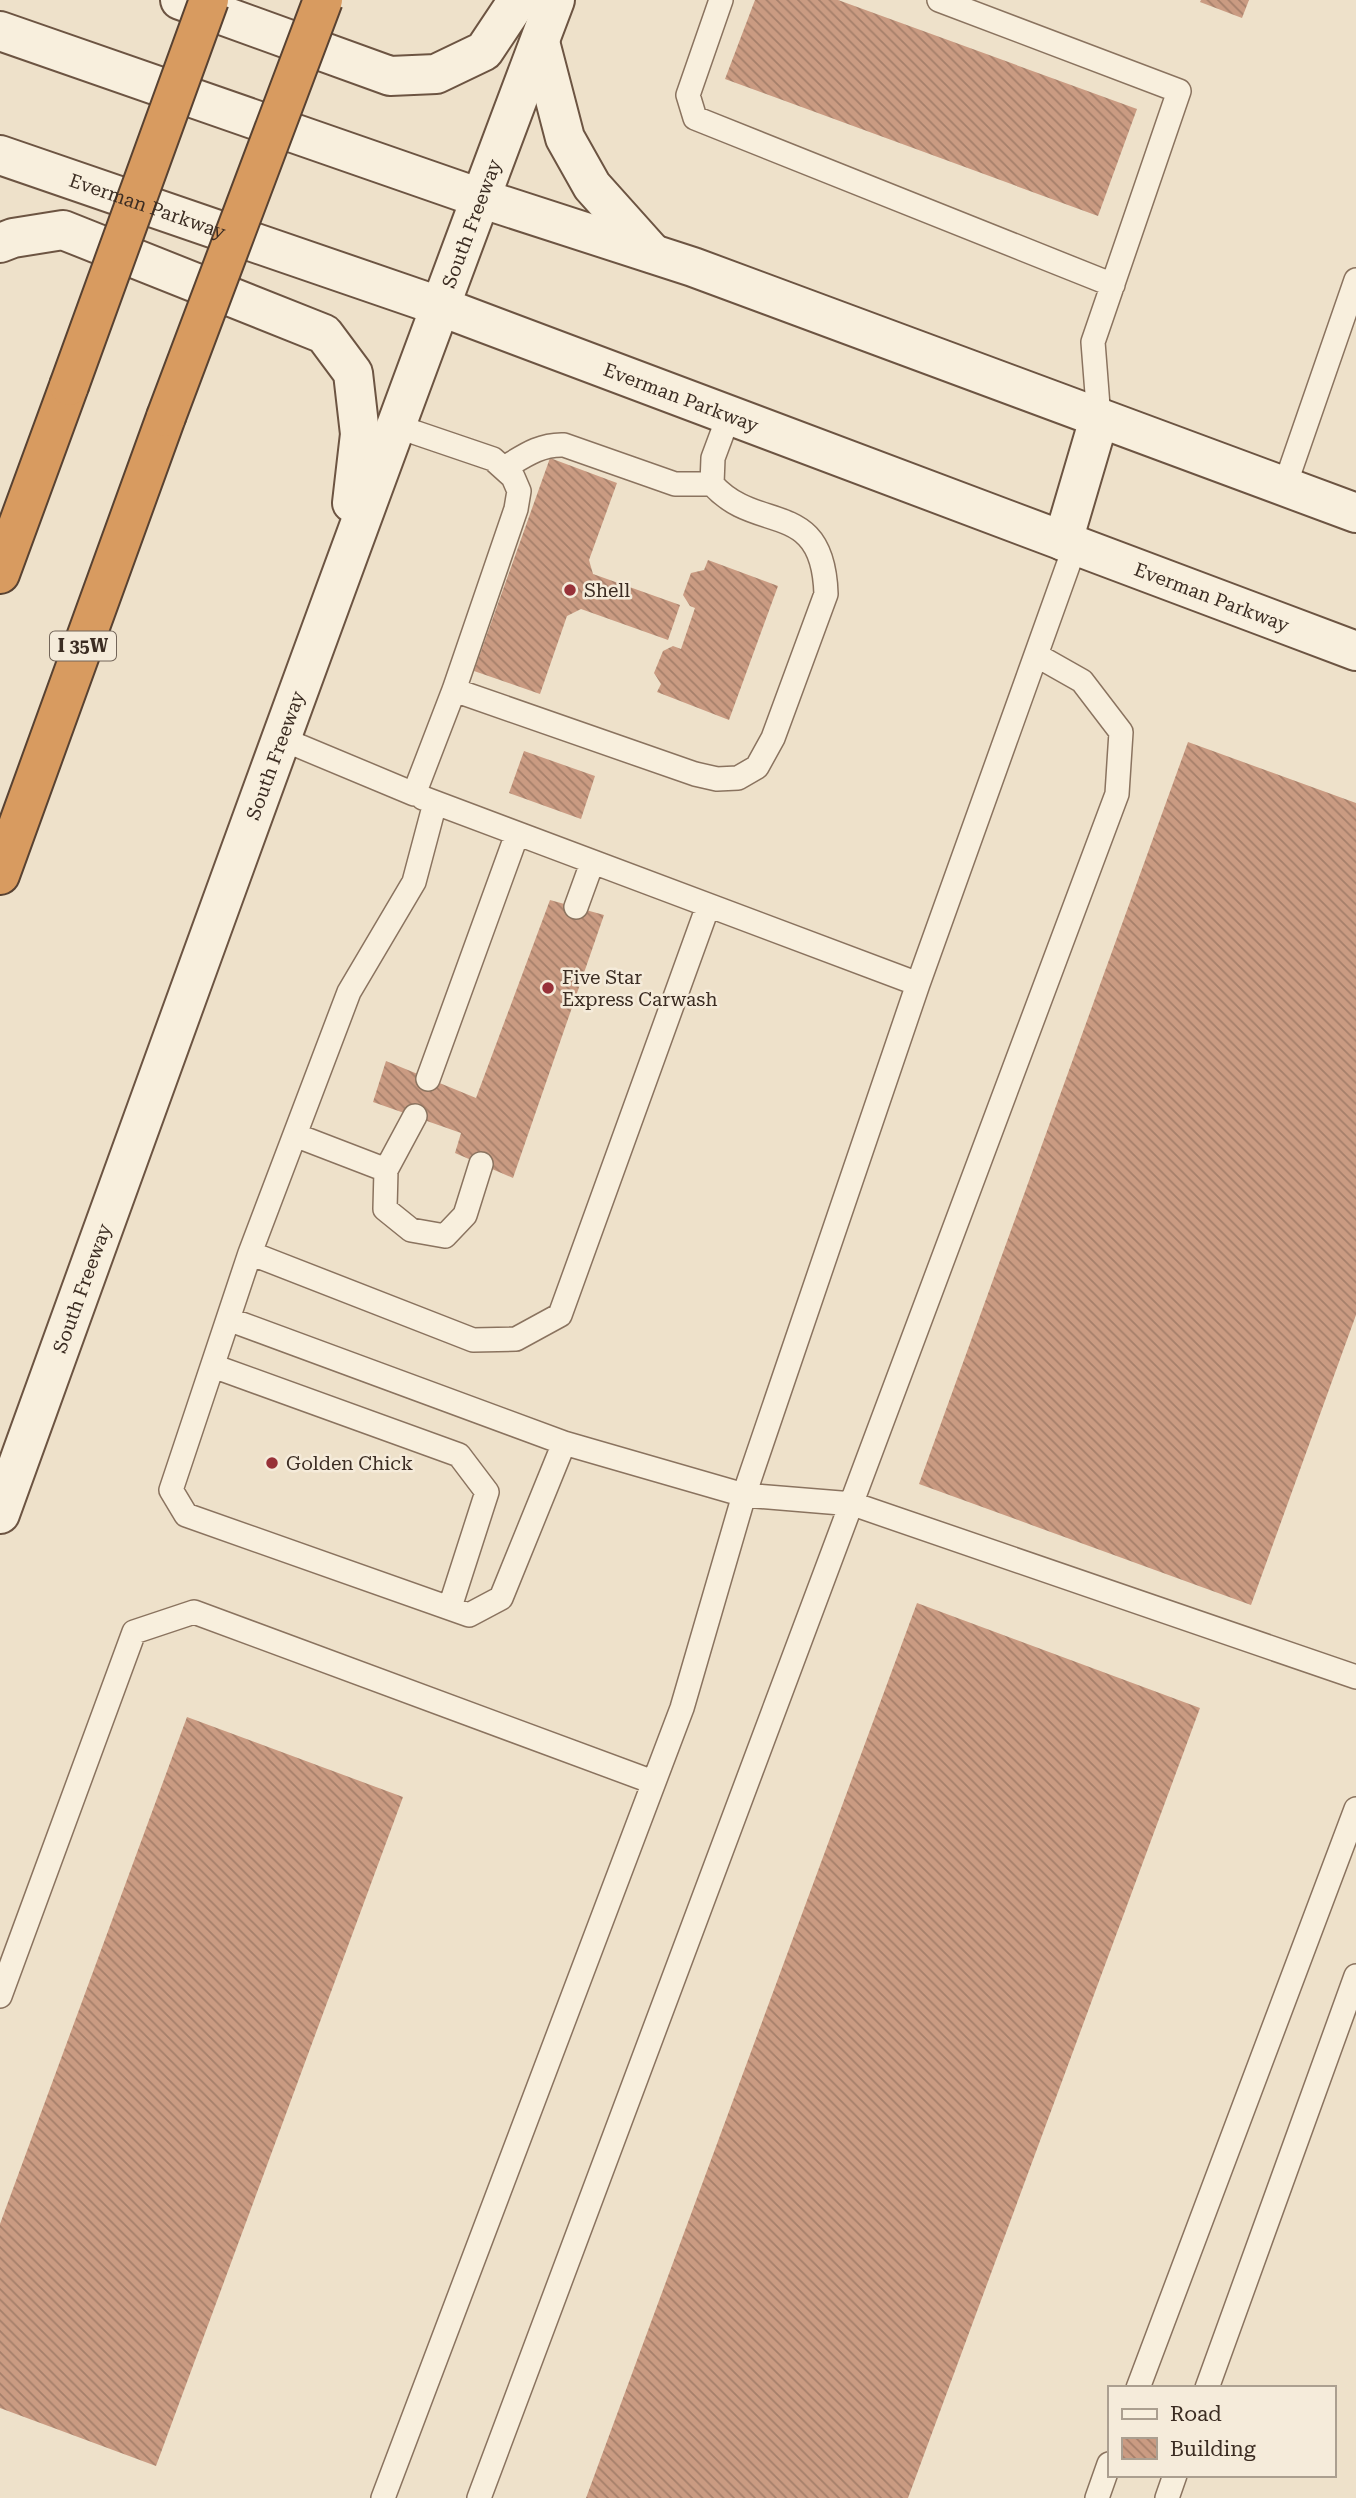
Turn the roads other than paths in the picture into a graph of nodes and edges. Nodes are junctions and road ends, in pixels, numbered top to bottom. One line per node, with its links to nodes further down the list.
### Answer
1 (180, 0): 4 (main road)
2 (209, 0): 26 (highway, bridge)
3 (323, 0): 34 (highway, I 35W, bridge)
4 (518, 0)
5 (555, 0): 9 (main road, South Freeway)
6 (721, 0): 15 (lane)
7 (939, 0): 15 (lane)
8 (0, 31): 11 (main road)
9 (540, 42): 11 (main road, South Freeway); 13 (main road)
10 (0, 155): 16 (main road, Everman Parkway)
11 (480, 198): 13 (main road); 16 (main road, South Freeway)
12 (0, 243): 25 (main road)
13 (653, 254): 18 (main road)
14 (1356, 280): 22 (lane)
15 (1112, 285): 18 (lane)
16 (439, 306): 17 (main road, Everman Parkway); 19 (main road, South Freeway)
17 (729, 415): 21 (lane); 24 (main road, Everman Parkway)
18 (1099, 419): 22 (main road); 24 (main road)
19 (396, 426): 20 (lane); 25 (main road, South Freeway)
20 (504, 468): 21 (lane); 29 (lane)
21 (712, 484): 29 (lane)
22 (1284, 488): 23 (main road)
23 (1356, 513)
24 (1069, 543): 27 (main road, Everman Parkway); 28 (lane)
25 (345, 564): 30 (main road, South Freeway)
26 (0, 574)
27 (1356, 652)
28 (1036, 655): 37 (lane); 48 (lane)
29 (454, 690): 31 (lane)
30 (280, 738): 31 (lane); 49 (main road, South Freeway)
31 (425, 799): 32 (lane); 40 (lane)
32 (517, 834): 33 (lane); 38 (lane)
33 (592, 863): 35 (lane); 36 (lane)
34 (0, 875)
35 (708, 906): 37 (lane); 43 (lane)
36 (576, 907)
37 (918, 984): 47 (lane)
38 (428, 1079)
39 (415, 1116): 42 (lane)
40 (295, 1135): 42 (lane); 43 (lane)
41 (481, 1164): 42 (lane)
42 (386, 1170)
43 (250, 1253): 44 (lane)
44 (229, 1319): 45 (lane); 46 (lane)
45 (213, 1366): 50 (lane); 50 (lane)
46 (564, 1443): 47 (lane); 50 (lane)
47 (744, 1495): 48 (lane); 52 (lane)
48 (853, 1504): 51 (lane); 61 (lane)
49 (0, 1514)
50 (450, 1607)
51 (1356, 1677)
52 (653, 1783): 55 (lane); 60 (lane)
53 (1356, 1809): 56 (lane)
54 (1356, 1976): 57 (lane)
55 (0, 1996)
56 (1139, 2386)
57 (1208, 2386)
58 (1108, 2467): 62 (lane)
59 (1174, 2477): 63 (lane)
60 (383, 2498)
61 (479, 2498)
62 (1097, 2498)
63 (1167, 2498)

